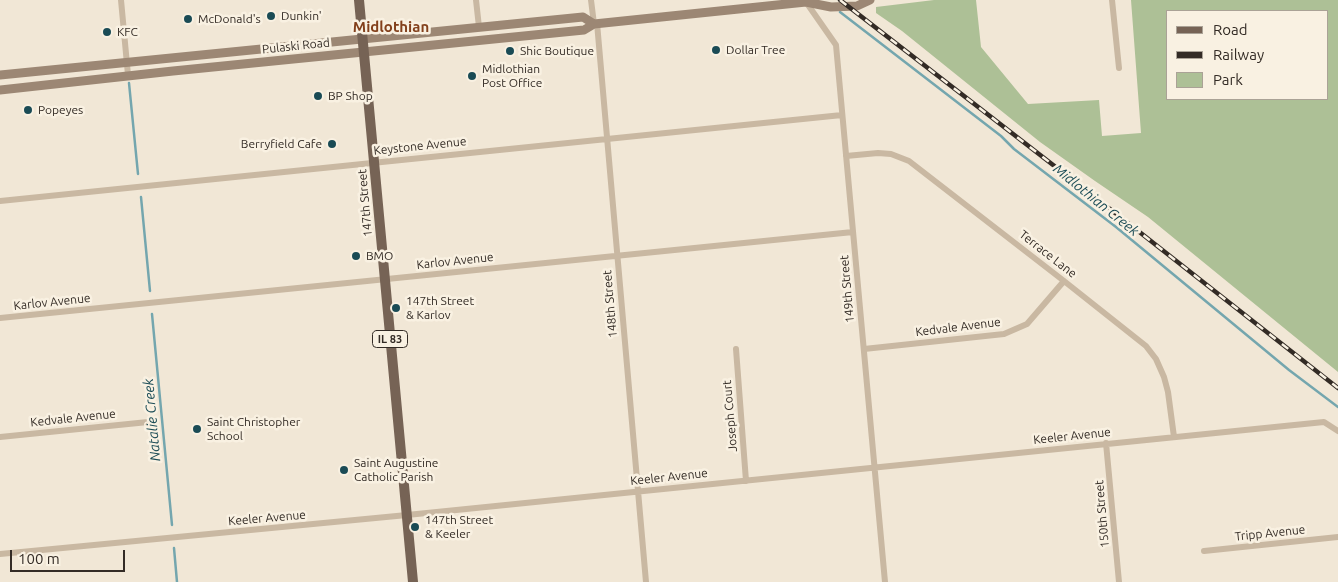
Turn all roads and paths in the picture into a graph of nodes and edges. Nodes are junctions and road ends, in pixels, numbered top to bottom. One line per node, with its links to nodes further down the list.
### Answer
1 (121, 0): 12 (street)
2 (359, 0): 10 (main road, 147th Street / IL 83)
3 (476, 0): 9 (street)
4 (591, 0): 8 (street, 148th Street)
5 (870, 0): 7 (main road, Pulaski Road)
6 (1112, 0): 13 (street)
7 (809, 1): 8 (main road, Pulaski Road); 17 (street, 149th Street)
8 (595, 23): 9 (main road, Pulaski Road); 11 (main road, Pulaski Road); 18 (street, 148th Street)
9 (479, 27): 10 (main road, Pulaski Road)
10 (362, 38): 11 (main road, 147th Street / IL 83); 12 (main road, Pulaski Road)
11 (364, 52): 15 (main road, Pulaski Road); 20 (main road, 147th Street / IL 83)
12 (127, 62): 14 (main road, Pulaski Road); 15 (street)
13 (1120, 68)
14 (0, 75)
15 (128, 75): 16 (main road, Pulaski Road)
16 (0, 90)
17 (842, 115): 18 (street, Keystone Avenue); 19 (street, 149th Street)
18 (607, 139): 20 (street, Keystone Avenue); 23 (street, 148th Street)
19 (846, 156): 22 (street, 149th Street); 25 (street, Terrace Lane)
20 (374, 162): 21 (street, Keystone Avenue); 24 (main road, 147th Street / IL 83)
21 (0, 201)
22 (853, 232): 23 (street, Karlov Avenue); 28 (street, 149th Street)
23 (617, 256): 24 (street, Karlov Avenue); 36 (street, 148th Street)
24 (385, 280): 26 (street, Karlov Avenue); 37 (main road, 147th Street / IL 83)
25 (1064, 281): 28 (street, Kedvale Avenue); 32 (street, Terrace Lane)
26 (0, 318)
27 (736, 349): 35 (street, Joseph Court)
28 (864, 349): 34 (street, 149th Street)
29 (148, 422): 31 (street, Kedvale Avenue)
30 (1338, 431): 32 (street, Keeler Avenue)
31 (0, 437)
32 (1174, 437): 33 (street, Keeler Avenue)
33 (1106, 443): 34 (street, Keeler Avenue); 44 (street, 150th Street)
34 (875, 468): 35 (street, Keeler Avenue); 43 (street, 149th Street)
35 (746, 481): 36 (street, Keeler Avenue)
36 (638, 492): 37 (street, Keeler Avenue); 42 (street, 148th Street)
37 (406, 516): 40 (street, Keeler Avenue); 41 (main road, 147th Street / IL 83)
38 (1338, 537): 39 (street, Tripp Avenue)
39 (1204, 551)
40 (0, 554)
41 (413, 582)
42 (646, 582)
43 (885, 582)
44 (1119, 582)

